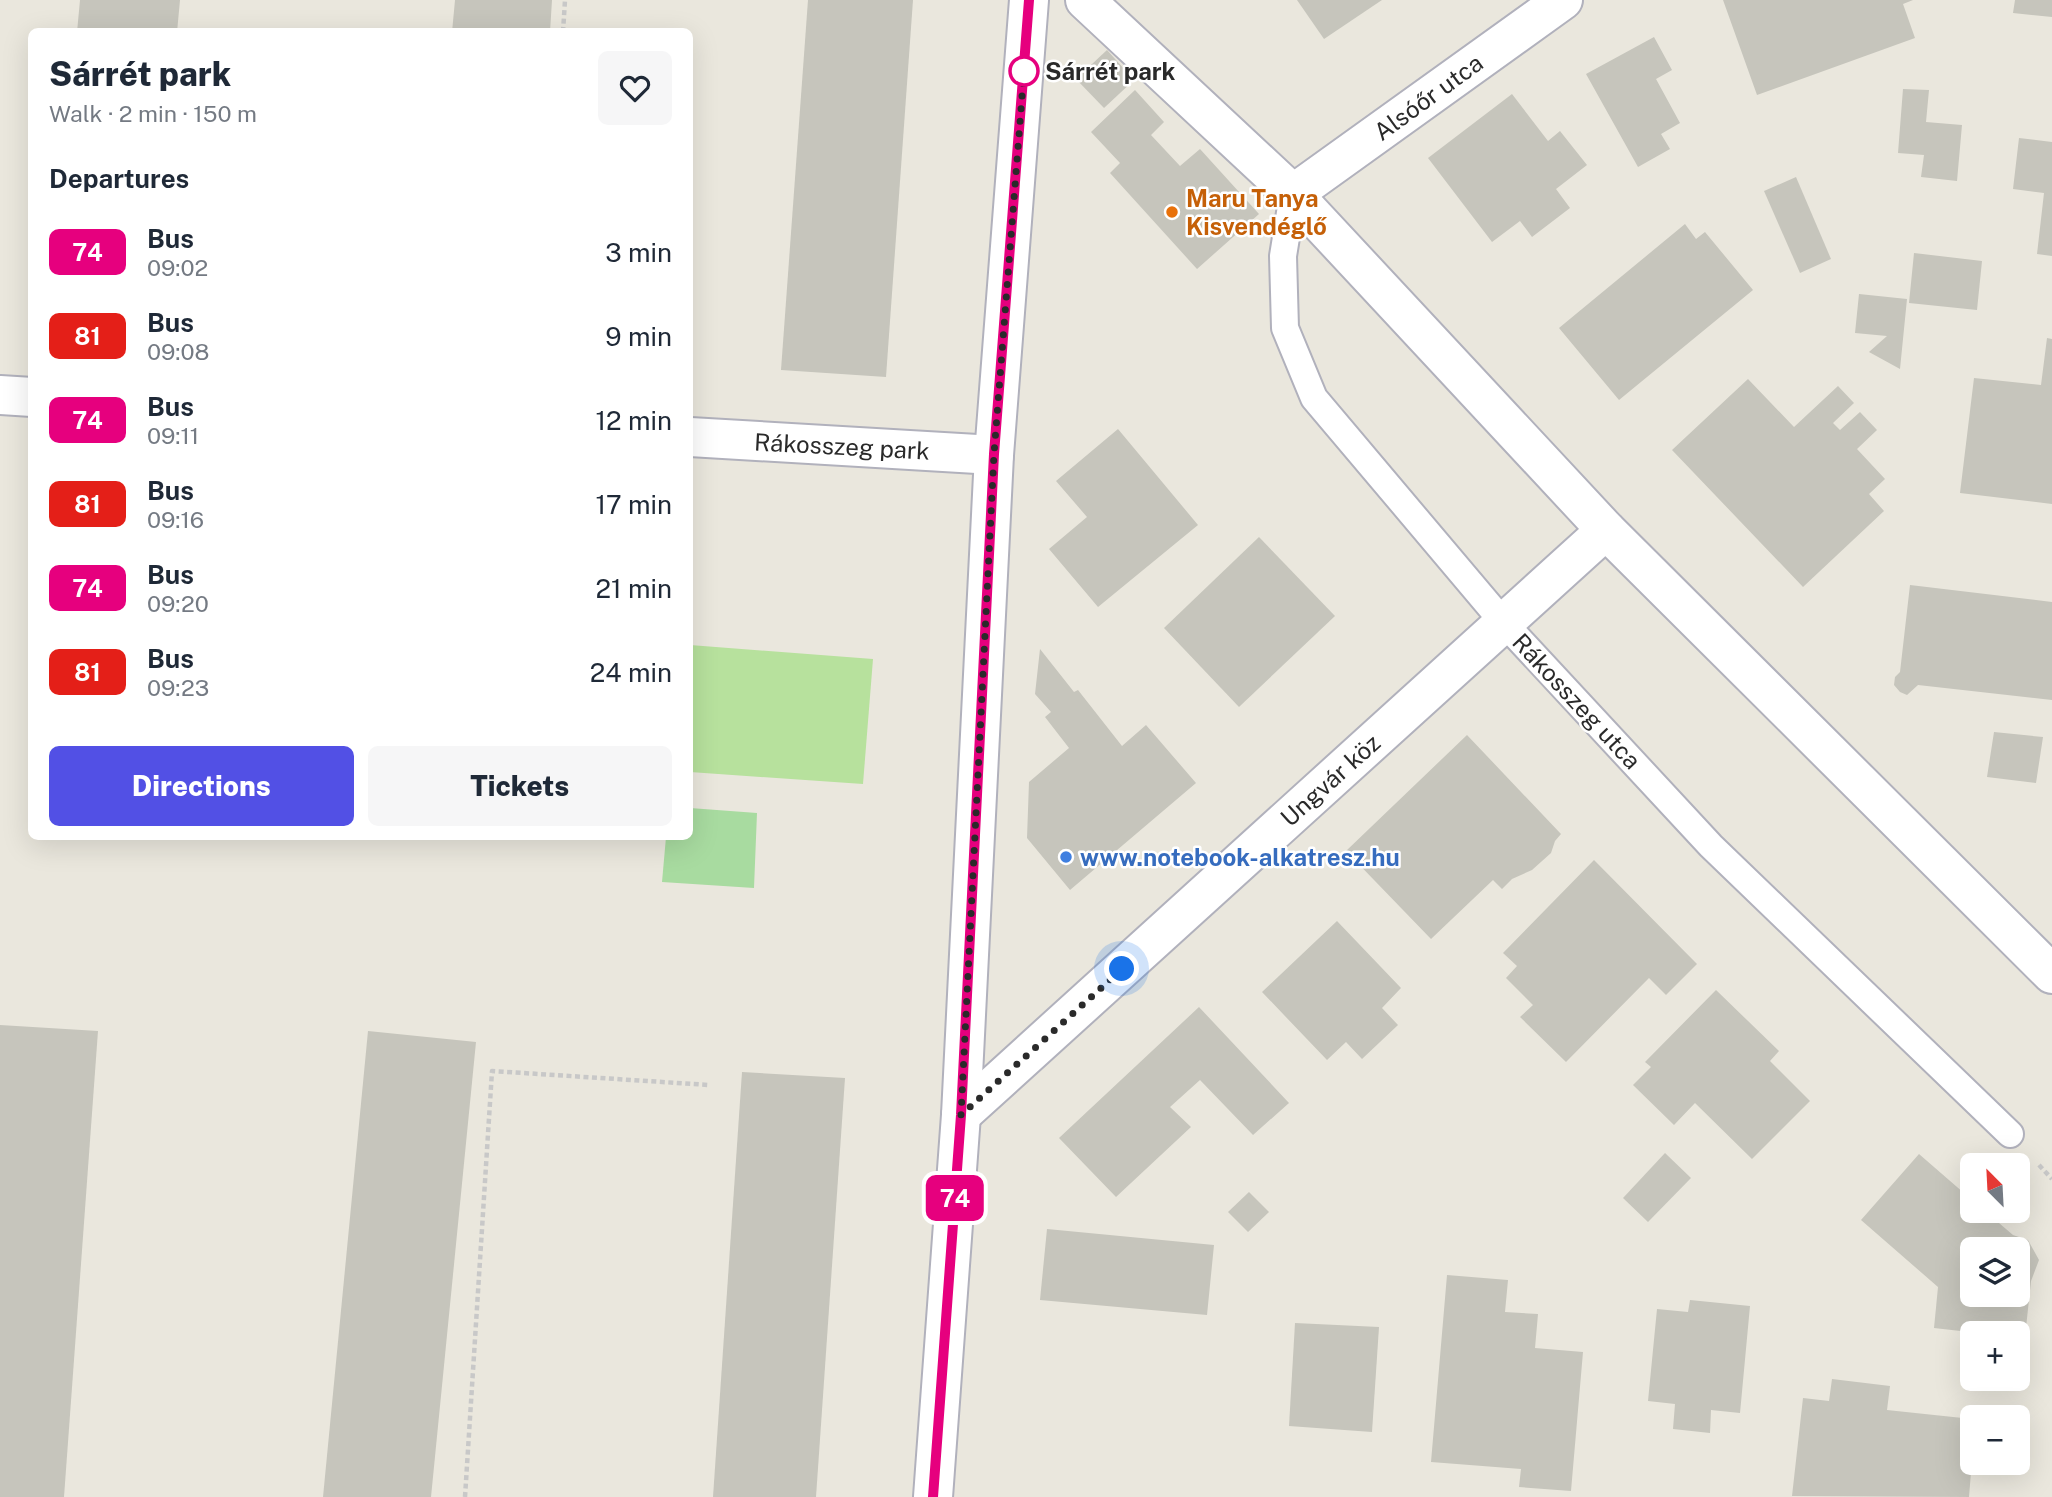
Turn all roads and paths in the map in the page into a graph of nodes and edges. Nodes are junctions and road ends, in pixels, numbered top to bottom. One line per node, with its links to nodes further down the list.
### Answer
1 (565, 0): 5 (path)
2 (1029, 0): 10 (street)
3 (1085, 0): 6 (street)
4 (1563, 0): 6 (street, Alsóőr utca)
5 (563, 28)
6 (1293, 194): 11 (street); 12 (lane, Rákosszeg utca)
7 (0, 395): 8 (street)
8 (28, 397)
9 (693, 437): 10 (street, Rákosszeg park)
10 (994, 454): 15 (street)
11 (1606, 530): 12 (street, Ungvár köz); 13 (street)
12 (1504, 623): 15 (street, Ungvár köz); 16 (lane, Rákosszeg utca)
13 (2052, 974)
14 (709, 1085): 17 (path)
15 (961, 1115): 18 (street)
16 (2010, 1134)
17 (465, 1497)
18 (933, 1497)

